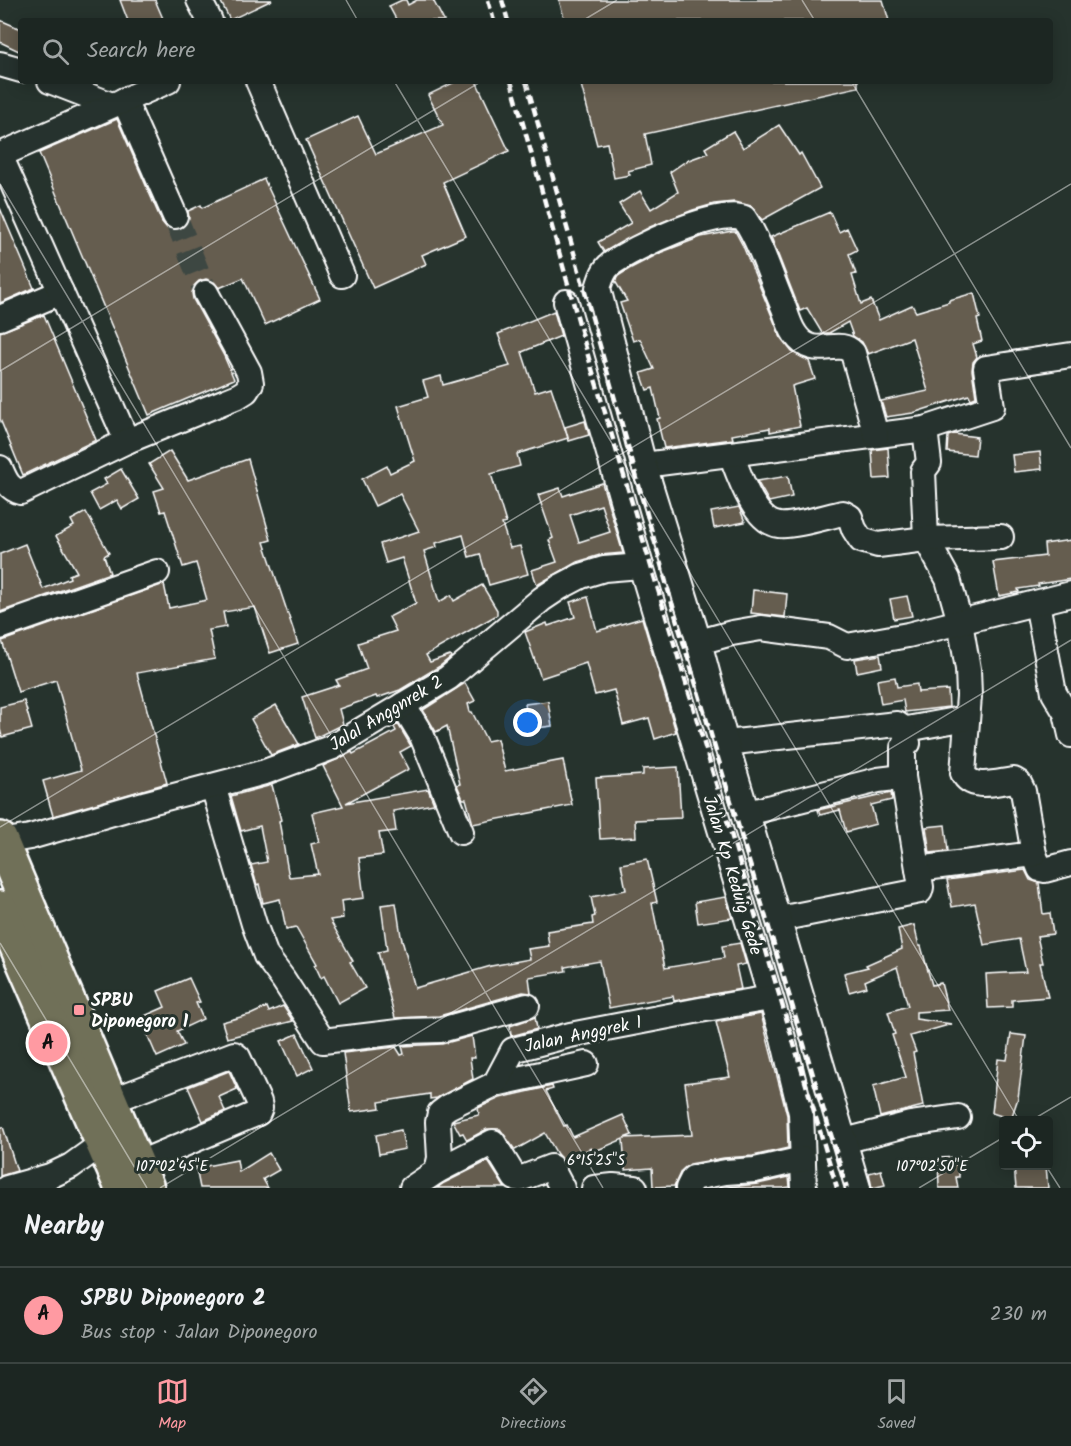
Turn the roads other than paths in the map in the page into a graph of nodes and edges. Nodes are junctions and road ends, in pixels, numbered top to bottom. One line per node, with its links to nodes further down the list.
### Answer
1 (199, 0): 2 (street)
2 (208, 18)
3 (0, 64): 4 (street)
4 (18, 69)
5 (60, 84): 8 (street)
6 (161, 84): 8 (street)
7 (259, 84): 10 (street)
8 (118, 102): 9 (street); 11 (street)
9 (176, 216)
10 (342, 275)
11 (61, 292): 14 (street); 18 (street)
12 (206, 293): 18 (street)
13 (566, 302): 24 (street, Jalan Kp Keduig Gede)
14 (0, 318)
15 (1071, 355): 16 (street)
16 (925, 429): 17 (street); 23 (street)
17 (876, 435): 19 (street); 20 (street)
18 (127, 441): 21 (street)
19 (731, 454): 20 (street); 23 (street)
20 (644, 465): 30 (street)
21 (0, 468)
22 (1001, 537): 23 (street)
23 (926, 539): 28 (street)
24 (641, 566): 31 (street, Jalal Anggnrek 2); 46 (street, Jalan Kp Keduig Gede)
25 (157, 572): 29 (street)
26 (1071, 594): 27 (street)
27 (1037, 603): 28 (street); 34 (street)
28 (960, 622): 30 (street); 32 (street)
29 (0, 627)
30 (699, 642): 35 (street)
31 (403, 705): 37 (street, Jalal Anggnrek 2); 39 (street)
32 (967, 718): 33 (street); 41 (street)
33 (903, 729): 35 (street); 36 (street)
34 (1071, 735)
35 (726, 743): 38 (street)
36 (903, 777): 38 (street); 43 (street)
37 (213, 786): 40 (street, Jalal Anggnrek 2); 47 (street)
38 (747, 813): 45 (street)
39 (461, 832)
40 (1, 841): 51 (highway)
41 (1034, 854): 42 (street); 43 (street)
42 (1071, 863)
43 (918, 869): 45 (street)
44 (0, 908): 51 (highway)
45 (778, 920): 52 (street)
46 (770, 998): 49 (street, Jalan Anggrek 1); 53 (street, Jalan Kp Keduig Gede)
47 (527, 1006)
48 (586, 1064): 49 (street)
49 (495, 1084): 54 (street)
50 (958, 1117): 52 (street)
51 (112, 1125): 55 (highway); 55 (street); 56 (street)
52 (844, 1141): 63 (street)
53 (803, 1159): 61 (street); 62 (street, Jalan Kp Keduig Gede)
54 (438, 1171): 57 (street); 58 (street)
55 (135, 1180)
56 (8, 1188)
57 (412, 1188)
58 (562, 1188)
59 (594, 1188): 60 (street)
60 (634, 1188)
61 (688, 1188)
62 (804, 1188)
63 (858, 1188)

